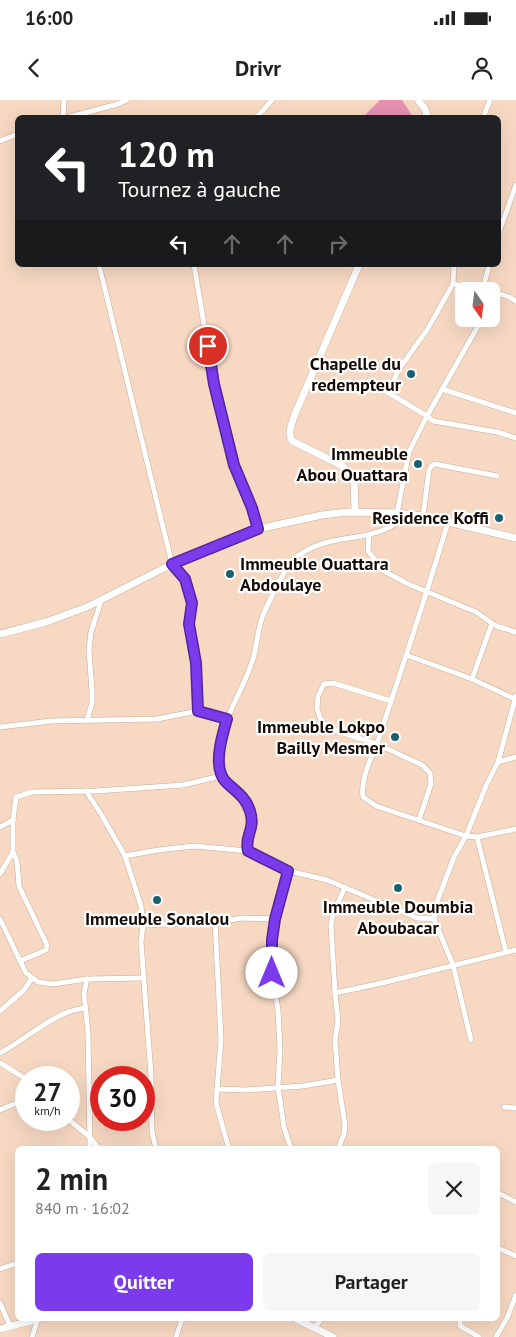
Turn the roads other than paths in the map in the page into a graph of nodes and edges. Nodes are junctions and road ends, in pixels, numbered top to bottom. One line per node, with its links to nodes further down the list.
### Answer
1 (64, 100): 6 (street)
2 (126, 100): 7 (street)
3 (272, 100): 8 (street)
4 (418, 100): 9 (street)
5 (490, 100): 10 (street)
6 (64, 115)
7 (76, 115)
8 (259, 115)
9 (427, 115)
10 (484, 115)
11 (15, 135): 12 (street)
12 (0, 141)
13 (516, 185): 14 (street)
14 (501, 226)
15 (98, 267): 39 (street)
16 (194, 267): 36 (street)
17 (358, 267): 32 (street)
18 (454, 267): 21 (street)
19 (488, 267): 20 (street)
20 (485, 282)
21 (453, 284): 27 (street)
22 (500, 294): 23 (street)
23 (516, 301)
24 (477, 328): 26 (street)
25 (369, 381): 27 (street)
26 (442, 389): 28 (street); 29 (street)
27 (388, 393): 29 (street)
28 (516, 413)
29 (427, 416): 30 (street); 33 (street)
30 (516, 438)
31 (497, 476): 34 (street)
32 (355, 512): 33 (street); 36 (street)
33 (401, 514): 34 (street); 37 (street)
34 (423, 516): 35 (street)
35 (448, 522): 38 (street); 40 (street)
36 (258, 529): 39 (street)
37 (369, 535): 40 (street); 50 (street)
38 (516, 538)
39 (172, 564): 41 (street); 49 (street)
40 (427, 591): 42 (street); 45 (street)
41 (101, 601): 44 (street); 51 (street)
42 (492, 623): 43 (street); 46 (street)
43 (516, 632)
44 (0, 634)
45 (406, 655): 46 (street); 48 (street)
46 (472, 679): 47 (street)
47 (516, 697): 55 (street)
48 (391, 701): 53 (street); 53 (street)
49 (198, 711): 50 (street); 51 (street)
50 (227, 719): 56 (street)
51 (87, 720): 52 (street)
52 (0, 727)
53 (377, 744): 59 (street); 59 (street)
54 (516, 757): 55 (street)
55 (498, 762): 62 (street)
56 (221, 776): 57 (street); 64 (street)
57 (86, 791): 58 (street); 66 (street)
58 (13, 820): 60 (street); 65 (street)
59 (419, 820): 62 (street)
60 (0, 827)
61 (516, 829): 63 (street)
62 (466, 836): 63 (street); 72 (street)
63 (477, 837): 76 (street)
64 (248, 851): 66 (street); 67 (street)
65 (12, 852): 68 (street); 77 (street)
66 (125, 856): 74 (street)
67 (288, 871): 69 (street); 71 (street)
68 (0, 874)
69 (345, 888): 72 (street); 82 (street)
70 (0, 919): 77 (street)
71 (275, 919): 73 (street); 90 (street)
72 (434, 919): 78 (street)
73 (215, 922): 74 (street); 91 (street)
74 (143, 925): 81 (street)
75 (516, 950): 76 (street)
76 (506, 952): 78 (street)
77 (20, 961): 79 (street)
78 (453, 965): 82 (street); 85 (street)
79 (32, 978): 80 (street); 84 (street)
80 (87, 978): 81 (street); 83 (street)
81 (144, 978): 100 (street)
82 (335, 993): 89 (street)
83 (85, 1008): 86 (street); 97 (street)
84 (0, 1011)
85 (471, 1040)
86 (0, 1053)
87 (0, 1063): 88 (street)
88 (15, 1072)
89 (338, 1080): 90 (street); 103 (street)
90 (278, 1087): 91 (street); 102 (street)
91 (218, 1089): 101 (street)
92 (15, 1104): 95 (street)
93 (504, 1106): 94 (street)
94 (516, 1108)
95 (0, 1110)
96 (80, 1129): 97 (street)
97 (90, 1137): 98 (street); 99 (street)
98 (90, 1146)
99 (97, 1146)
100 (155, 1146)
101 (228, 1146)
102 (290, 1146)
103 (339, 1146)
104 (500, 1194): 105 (street)
105 (516, 1202)
106 (500, 1249): 107 (street)
107 (516, 1256)
108 (15, 1264): 109 (street)
109 (0, 1268)
110 (516, 1295): 126 (street)
111 (0, 1303): 119 (street)
112 (30, 1321): 119 (street)
113 (37, 1321): 122 (street)
114 (181, 1321): 123 (street)
115 (300, 1321): 120 (street)
116 (314, 1321): 120 (street)
117 (319, 1321): 120 (street)
118 (460, 1321): 125 (street)
119 (10, 1326): 121 (street)
120 (314, 1327): 124 (street)
121 (0, 1329)
122 (32, 1337)
123 (176, 1337)
124 (333, 1337)
125 (479, 1337)
126 (496, 1337)

